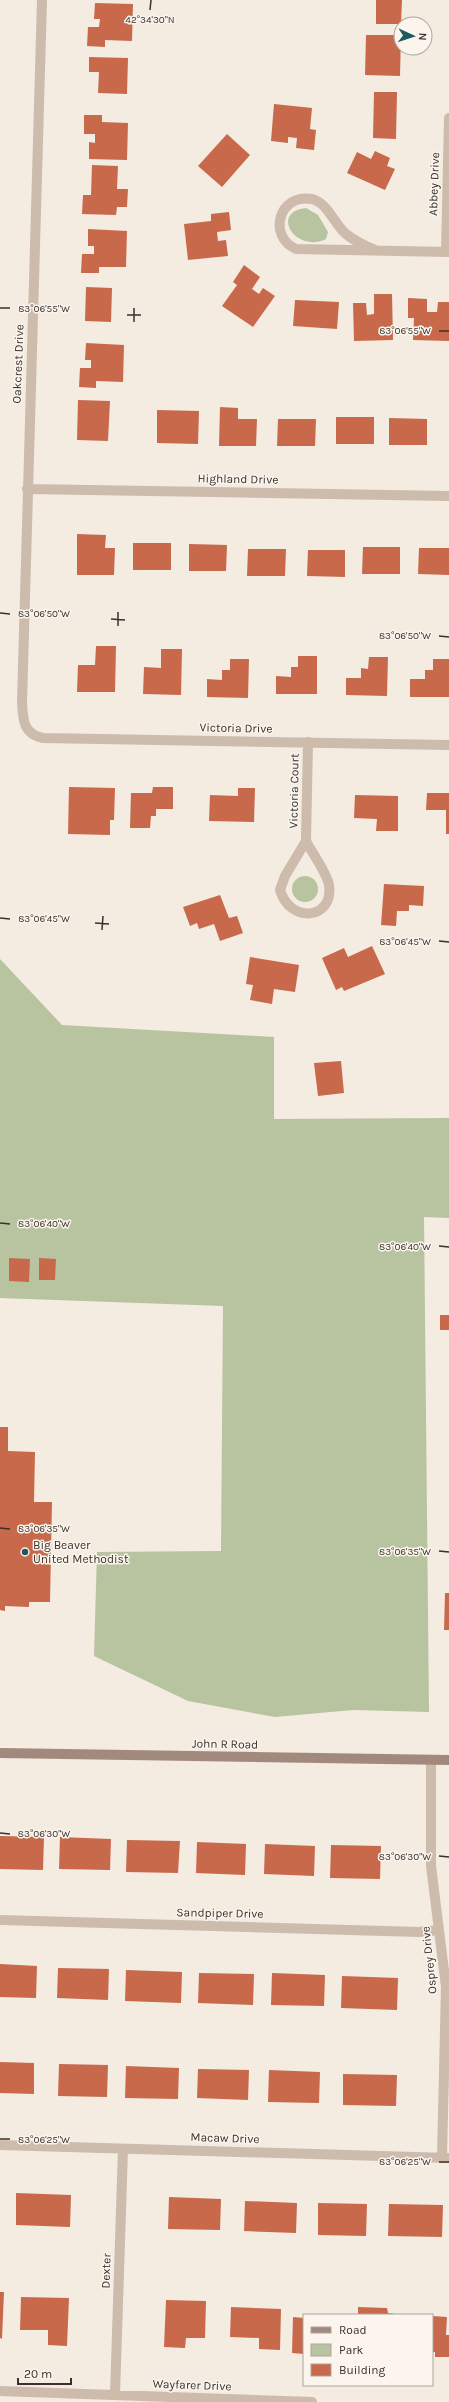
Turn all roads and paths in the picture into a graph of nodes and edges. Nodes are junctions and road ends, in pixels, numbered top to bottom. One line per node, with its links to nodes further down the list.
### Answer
1 (42, 0): 5 (street, Oakcrest Drive)
2 (449, 118): 4 (street, Abbey Drive)
3 (375, 250): 3 (street); 4 (street)
4 (447, 252)
5 (27, 489): 6 (street, Highland Drive); 7 (street, Oakcrest Drive)
6 (449, 496)
7 (26, 728): 8 (street, Victoria Drive)
8 (308, 742): 9 (street, Victoria Drive); 10 (street, Victoria Court)
9 (449, 745)
10 (306, 841): 10 (street, Victoria Court)
11 (0, 1753): 12 (main road, John R Road)
12 (431, 1760): 13 (main road, John R Road); 15 (street, Osprey Drive)
13 (449, 1760)
14 (0, 1920): 15 (street, Sandpiper Drive)
15 (439, 1930): 18 (street, Osprey Drive)
16 (0, 2145): 17 (street, Macaw Drive)
17 (123, 2149): 18 (street, Macaw Drive); 20 (street, Dexter)
18 (446, 2158)
19 (0, 2391): 20 (street, Wayfarer Drive)
20 (115, 2395): 21 (street, Wayfarer Drive)
21 (312, 2402)

